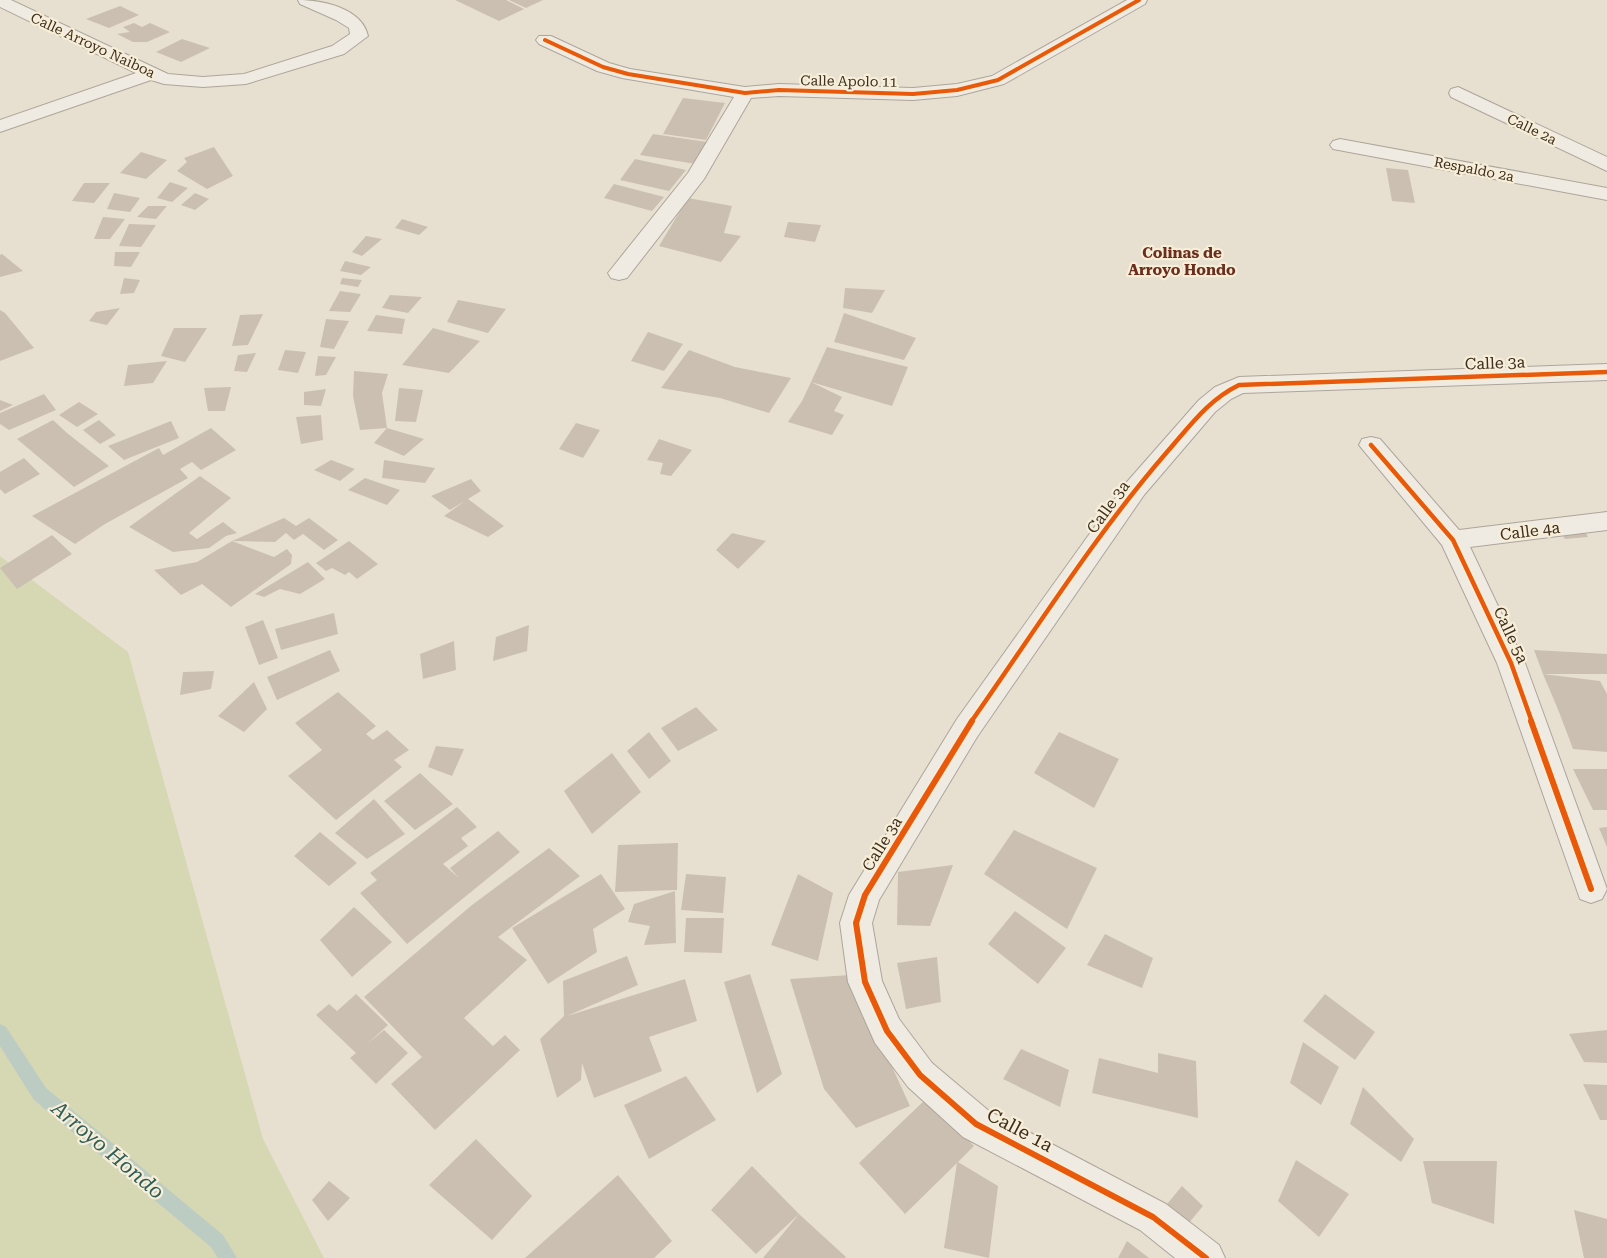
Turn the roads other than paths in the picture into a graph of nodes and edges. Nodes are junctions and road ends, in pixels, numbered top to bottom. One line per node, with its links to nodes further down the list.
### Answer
1 (306, 0): 5 (street, Calle Arroyo Naiboa)
2 (1139, 0): 6 (street, Calle Apolo 11)
3 (0, 1): 5 (street, Calle Arroyo Naiboa)
4 (545, 40): 6 (street, Calle Apolo 11)
5 (152, 73): 8 (street)
6 (745, 93): 12 (street)
7 (1458, 93): 10 (street, Calle 2a)
8 (0, 126)
9 (1340, 145): 11 (street, Respaldo 2a)
10 (1607, 166)
11 (1607, 194)
12 (619, 273)
13 (1607, 372): 18 (street, Calle 3a)
14 (1371, 445): 16 (street, Calle 5a)
15 (1607, 521): 16 (street, Calle 4a)
16 (1453, 540): 17 (street, Calle 5a)
17 (1591, 889)
18 (865, 982): 19 (street, Calle 1a)
19 (1206, 1258)

